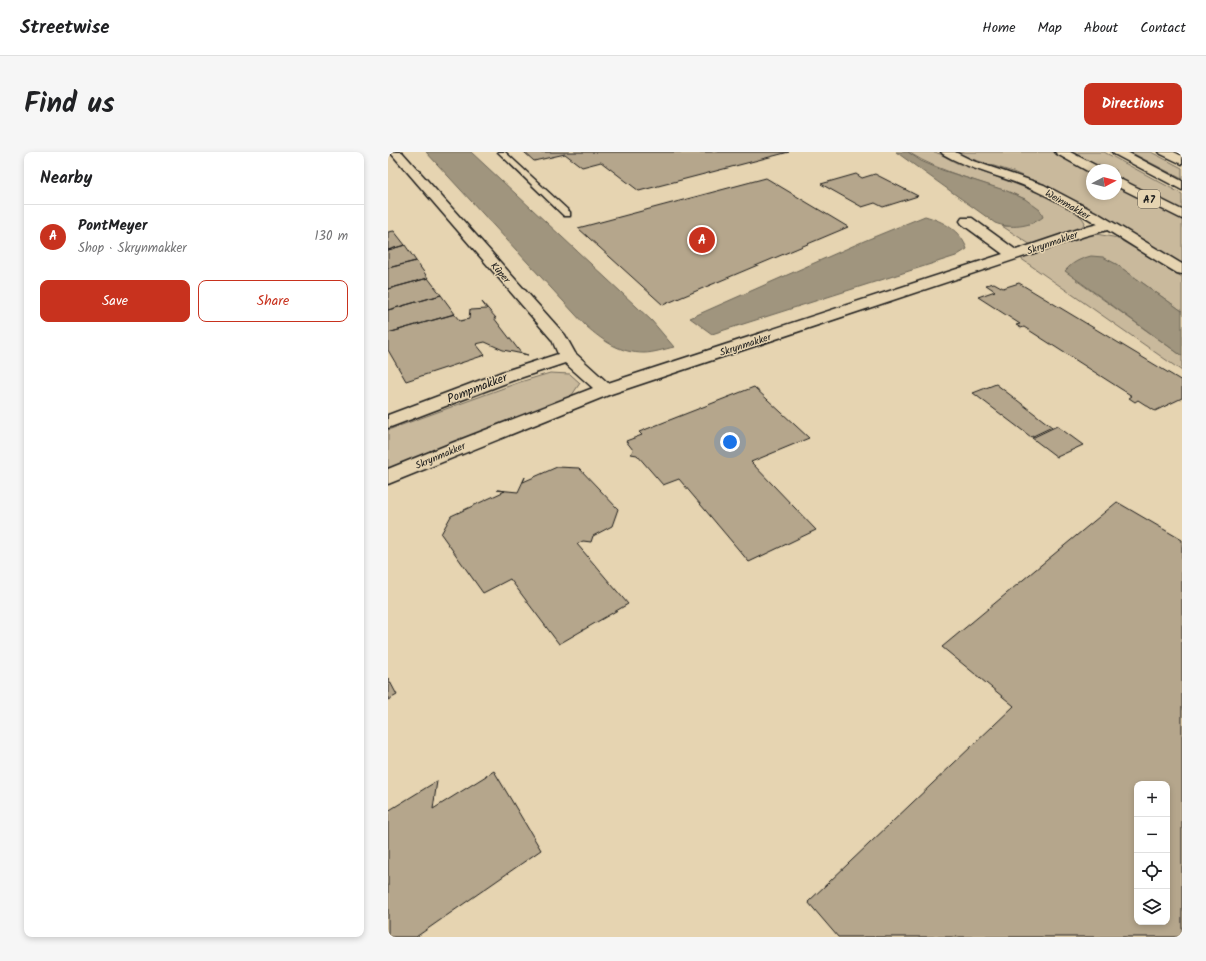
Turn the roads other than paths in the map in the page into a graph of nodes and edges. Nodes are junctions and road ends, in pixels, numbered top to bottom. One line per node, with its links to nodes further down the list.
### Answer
1 (396, 152): 17 (main road, Kûper)
2 (502, 152): 11 (lane)
3 (947, 152): 14 (main road, Weinmakker)
4 (1060, 152): 8 (main road)
5 (1118, 152): 10 (main road, A7)
6 (1165, 152): 7 (main road)
7 (1182, 161)
8 (1086, 165)
9 (1122, 184): 12 (main road, A7)
10 (1182, 186)
11 (567, 214)
12 (1182, 216)
13 (967, 221): 15 (main road)
14 (1106, 226): 15 (main road, Skrynmakker); 16 (main road, Weinmakker)
15 (1014, 255): 18 (main road, Skrynmakker)
16 (1182, 270)
17 (568, 356): 18 (main road, Kûper); 19 (main road, Pompmakker)
18 (605, 390): 20 (main road, Skrynmakker)
19 (388, 422)
20 (388, 477)

